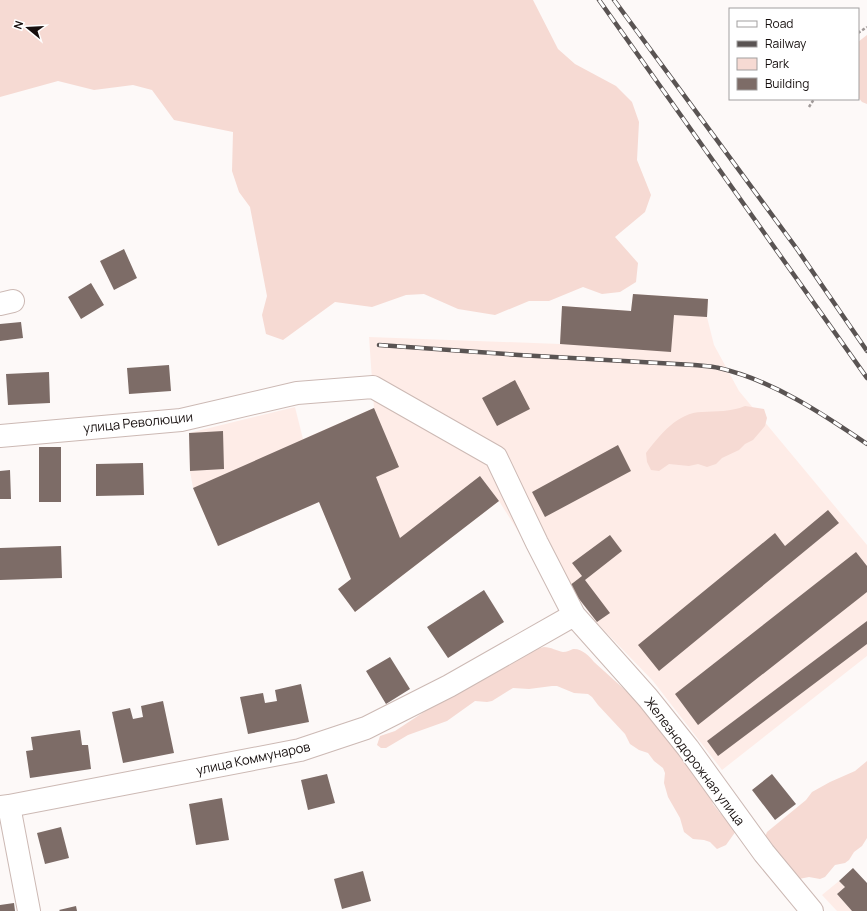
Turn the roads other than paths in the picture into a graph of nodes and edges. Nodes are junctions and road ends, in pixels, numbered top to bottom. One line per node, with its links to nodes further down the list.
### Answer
1 (0, 436): 2 (street, улица Революции)
2 (574, 615): 3 (street, улица Коммунаров); 5 (street, Железнодорожная улица)
3 (4, 807): 4 (street)
4 (29, 911)
5 (812, 911)

